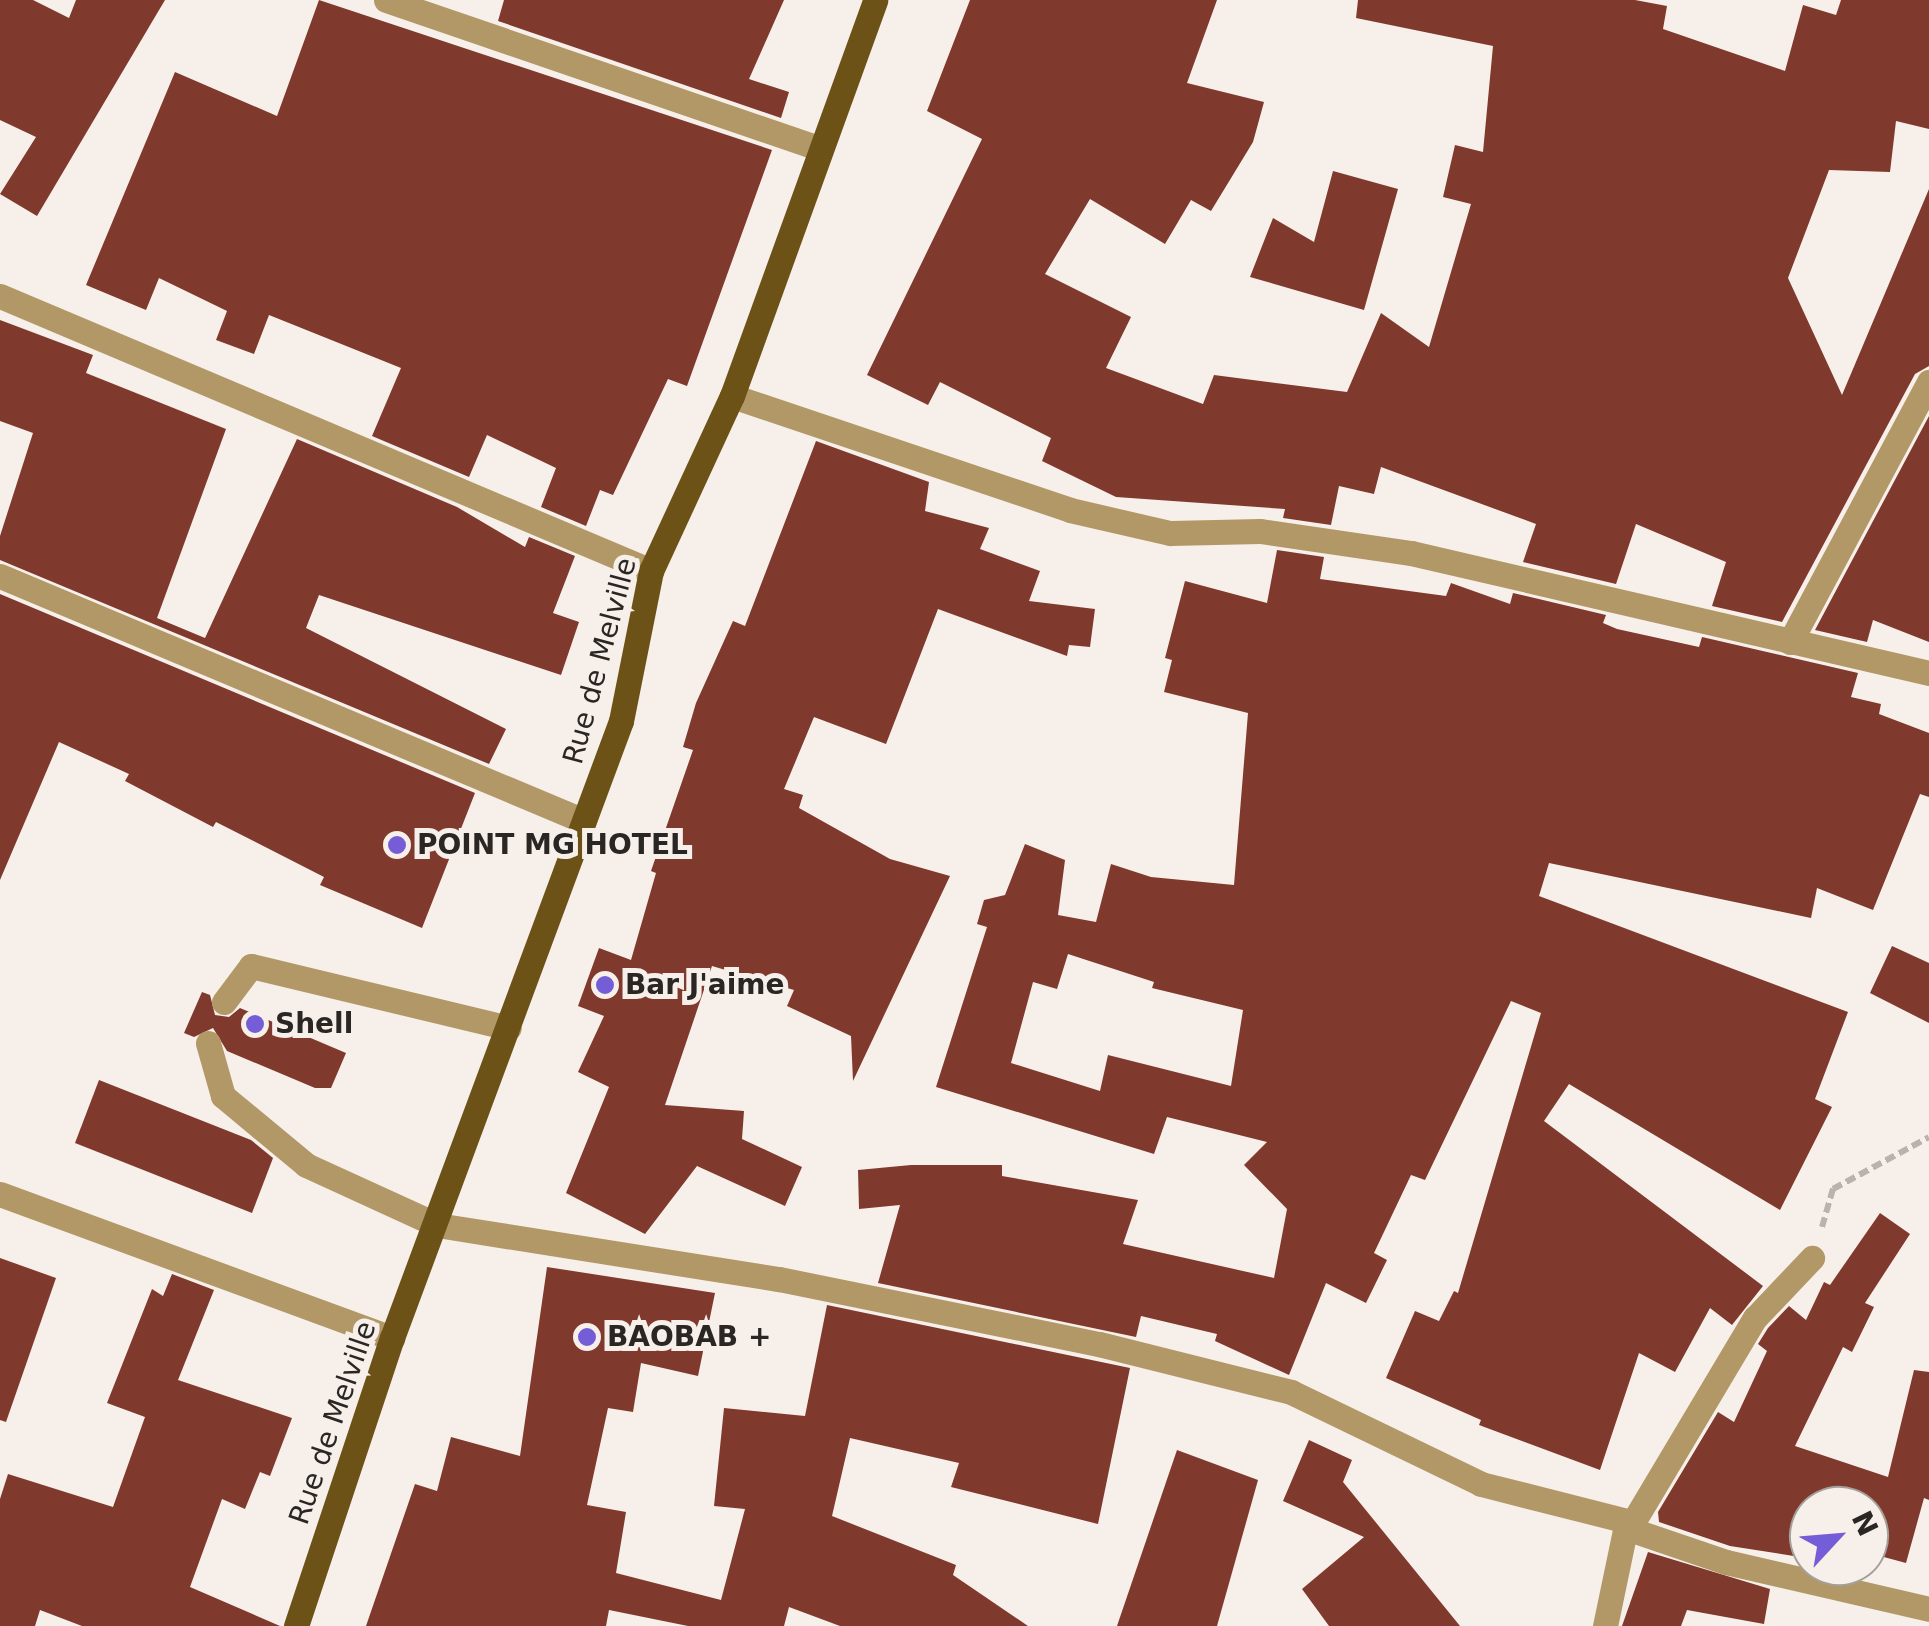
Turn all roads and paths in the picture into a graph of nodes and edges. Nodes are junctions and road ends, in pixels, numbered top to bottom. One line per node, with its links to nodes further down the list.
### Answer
1 (386, 0): 3 (street)
2 (876, 0): 3 (main road, Rue de Melville)
3 (820, 150): 6 (main road, Rue de Melville)
4 (0, 296): 7 (street)
5 (1929, 382): 9 (street)
6 (732, 396): 7 (main road, Rue de Melville); 9 (street)
7 (651, 571): 11 (main road, Rue de Melville)
8 (0, 576): 11 (street)
9 (1790, 642): 10 (street)
10 (1929, 673)
11 (584, 822): 13 (main road, Rue de Melville)
12 (224, 1002): 13 (street)
13 (508, 1028): 17 (main road, Rue de Melville)
14 (208, 1043): 17 (street)
15 (1929, 1137): 18 (path)
16 (0, 1194): 19 (street)
17 (437, 1225): 19 (main road, Rue de Melville); 20 (street)
18 (1812, 1258): 20 (street)
19 (392, 1338): 22 (main road, Rue de Melville)
20 (1628, 1525): 21 (street); 23 (street)
21 (1929, 1609)
22 (296, 1626)
23 (1605, 1626)

